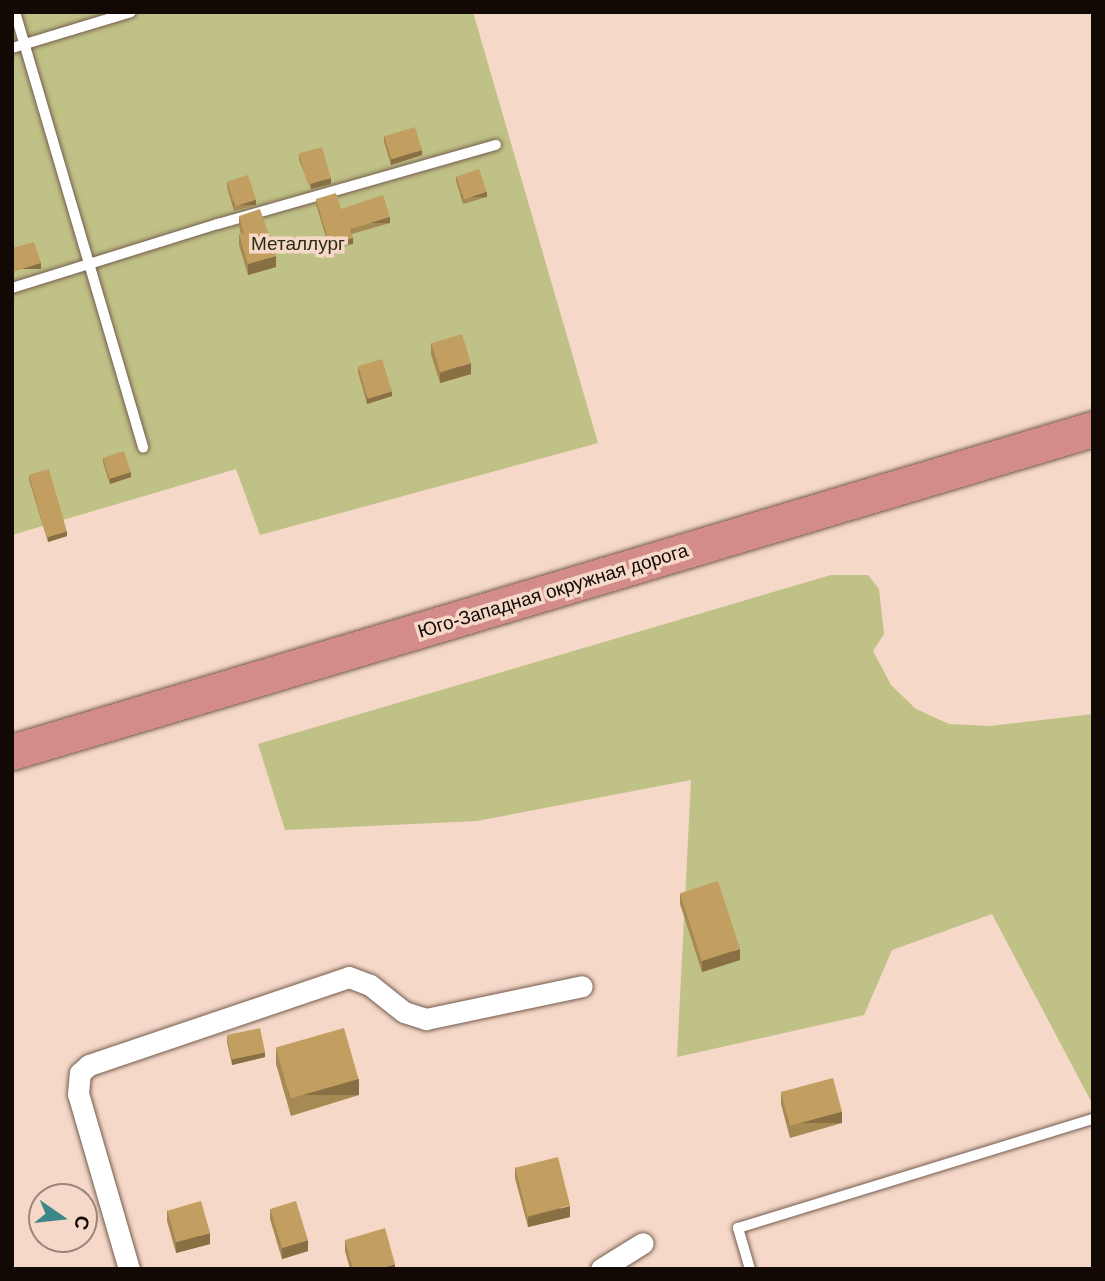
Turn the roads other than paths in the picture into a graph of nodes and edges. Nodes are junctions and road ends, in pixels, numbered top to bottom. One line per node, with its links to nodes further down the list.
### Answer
1 (15, 12): 3 (lane)
2 (131, 12): 3 (lane)
3 (25, 44): 4 (lane); 6 (lane)
4 (12, 48)
5 (496, 145): 6 (lane)
6 (89, 266): 7 (lane); 9 (lane)
7 (12, 288)
8 (1093, 429): 10 (highway, Юго-Западная окружная дорога)
9 (143, 448)
10 (12, 752)
11 (582, 986): 14 (street)
12 (1093, 1119): 16 (lane)
13 (643, 1243): 15 (street)
14 (129, 1269)
15 (601, 1269)
16 (750, 1269)

